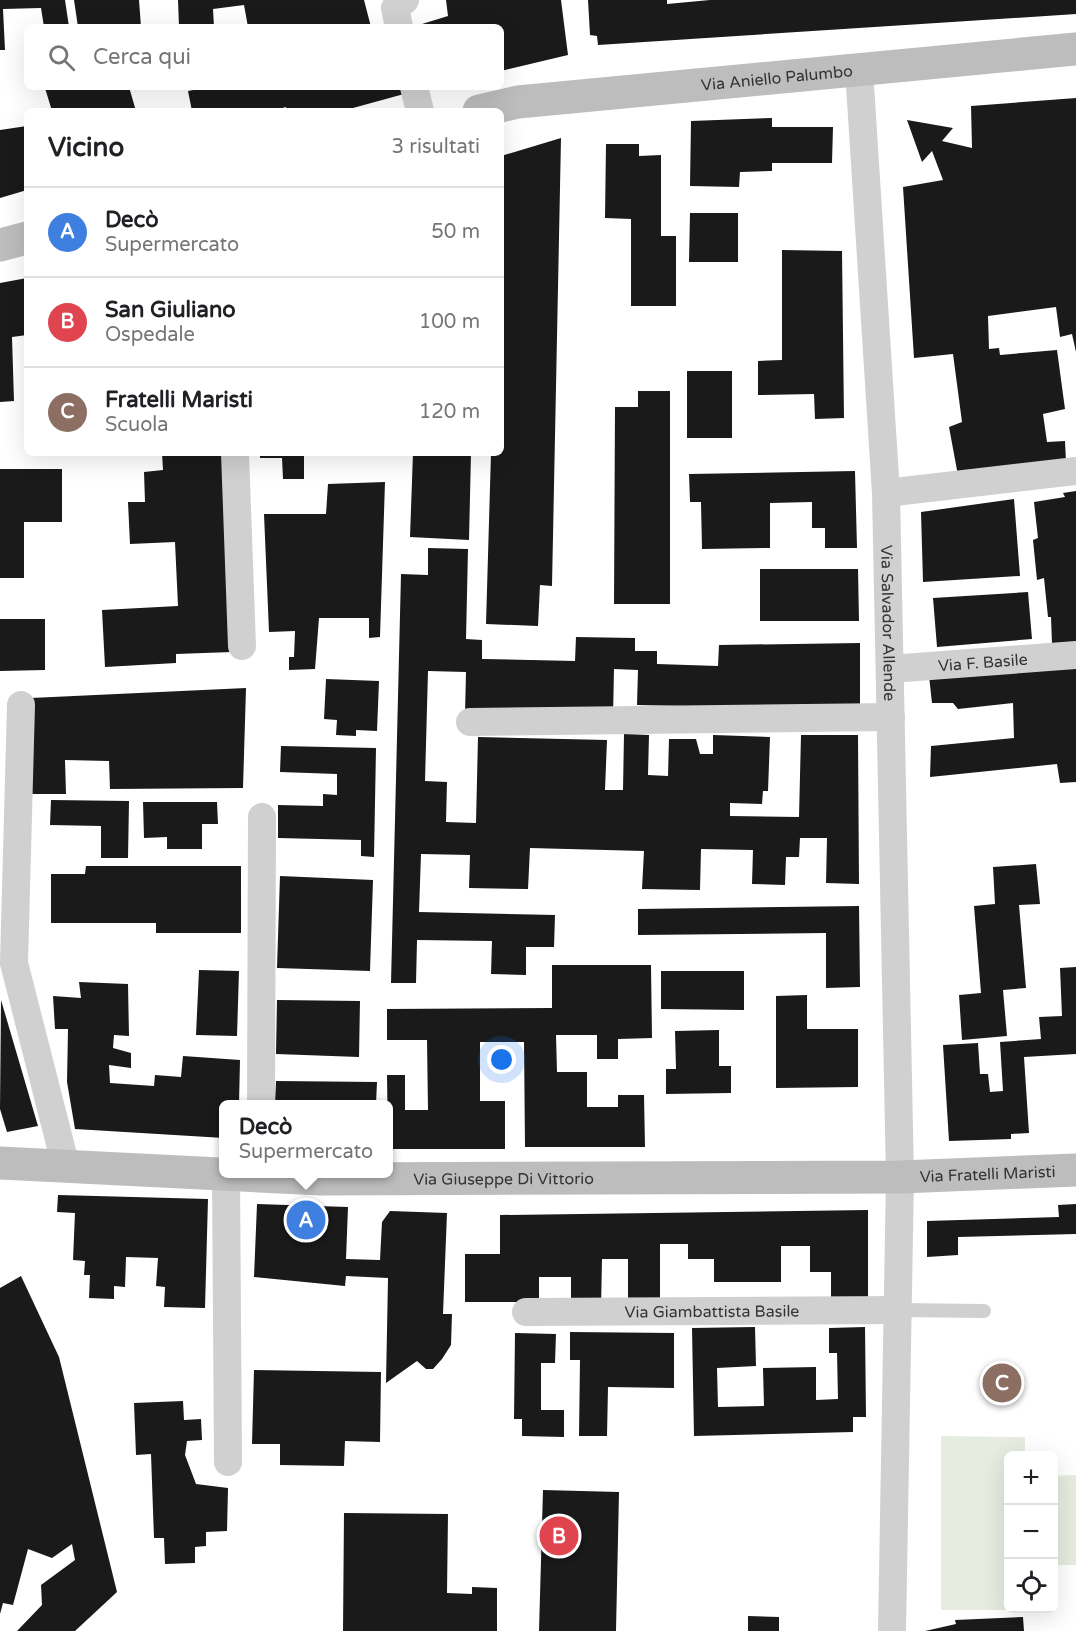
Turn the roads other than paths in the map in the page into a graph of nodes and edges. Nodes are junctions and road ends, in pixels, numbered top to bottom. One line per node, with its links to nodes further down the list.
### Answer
1 (405, 0): 2 (street)
2 (398, 24)
3 (1076, 49): 4 (street, Via Aniello Palumbo)
4 (859, 69): 7 (street, Via Aniello Palumbo); 12 (street, Via Salvador Allende)
5 (415, 90): 6 (street)
6 (419, 108)
7 (492, 108)
8 (24, 239): 9 (street)
9 (0, 245)
10 (235, 456): 13 (street)
11 (1076, 471): 12 (street)
12 (886, 493): 15 (street, Via Salvador Allende)
13 (242, 646)
14 (1076, 655): 15 (street, Via F. Basile)
15 (890, 669): 17 (street, Via Salvador Allende)
16 (21, 705): 22 (street)
17 (891, 717): 18 (street); 25 (street, Via Salvador Allende)
18 (470, 723)
19 (262, 817): 20 (street)
20 (261, 1100)
21 (0, 1163): 22 (street, Via Giuseppe Di Vittorio)
22 (66, 1167): 24 (street, Via Giuseppe Di Vittorio)
23 (1076, 1170): 25 (street, Via Fratelli Maristi)
24 (219, 1174)
25 (900, 1177): 27 (street, Via Giuseppe Di Vittorio); 28 (street)
26 (226, 1178): 31 (street)
27 (309, 1178)
28 (897, 1310): 29 (lane); 30 (street, Via Giambattista Basile); 32 (street)
29 (984, 1311)
30 (526, 1312)
31 (228, 1462)
32 (892, 1631)

